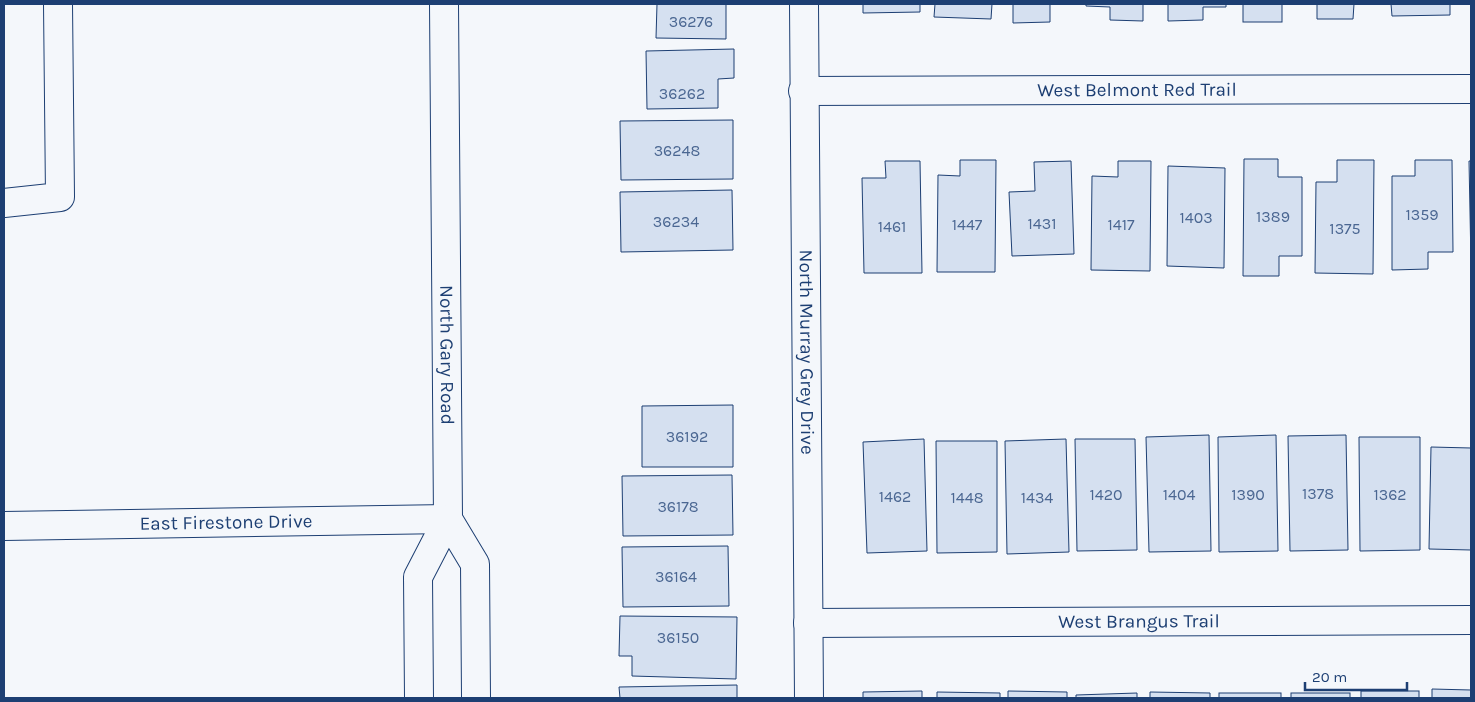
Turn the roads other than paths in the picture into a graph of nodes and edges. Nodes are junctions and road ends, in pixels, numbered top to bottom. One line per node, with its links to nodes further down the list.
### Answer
1 (58, 4): 6 (street)
2 (444, 4): 7 (street, North Gary Road)
3 (804, 4): 5 (street, North Murray Grey Drive)
4 (1471, 89): 5 (street, West Belmont Red Trail)
5 (803, 91): 10 (street, North Murray Grey Drive)
6 (4, 203)
7 (448, 519): 8 (street, East Firestone Drive); 11 (street); 12 (street)
8 (4, 526)
9 (1471, 620): 10 (street, West Brangus Trail)
10 (808, 623): 13 (street, North Murray Grey Drive)
11 (419, 698)
12 (476, 698)
13 (809, 698)

